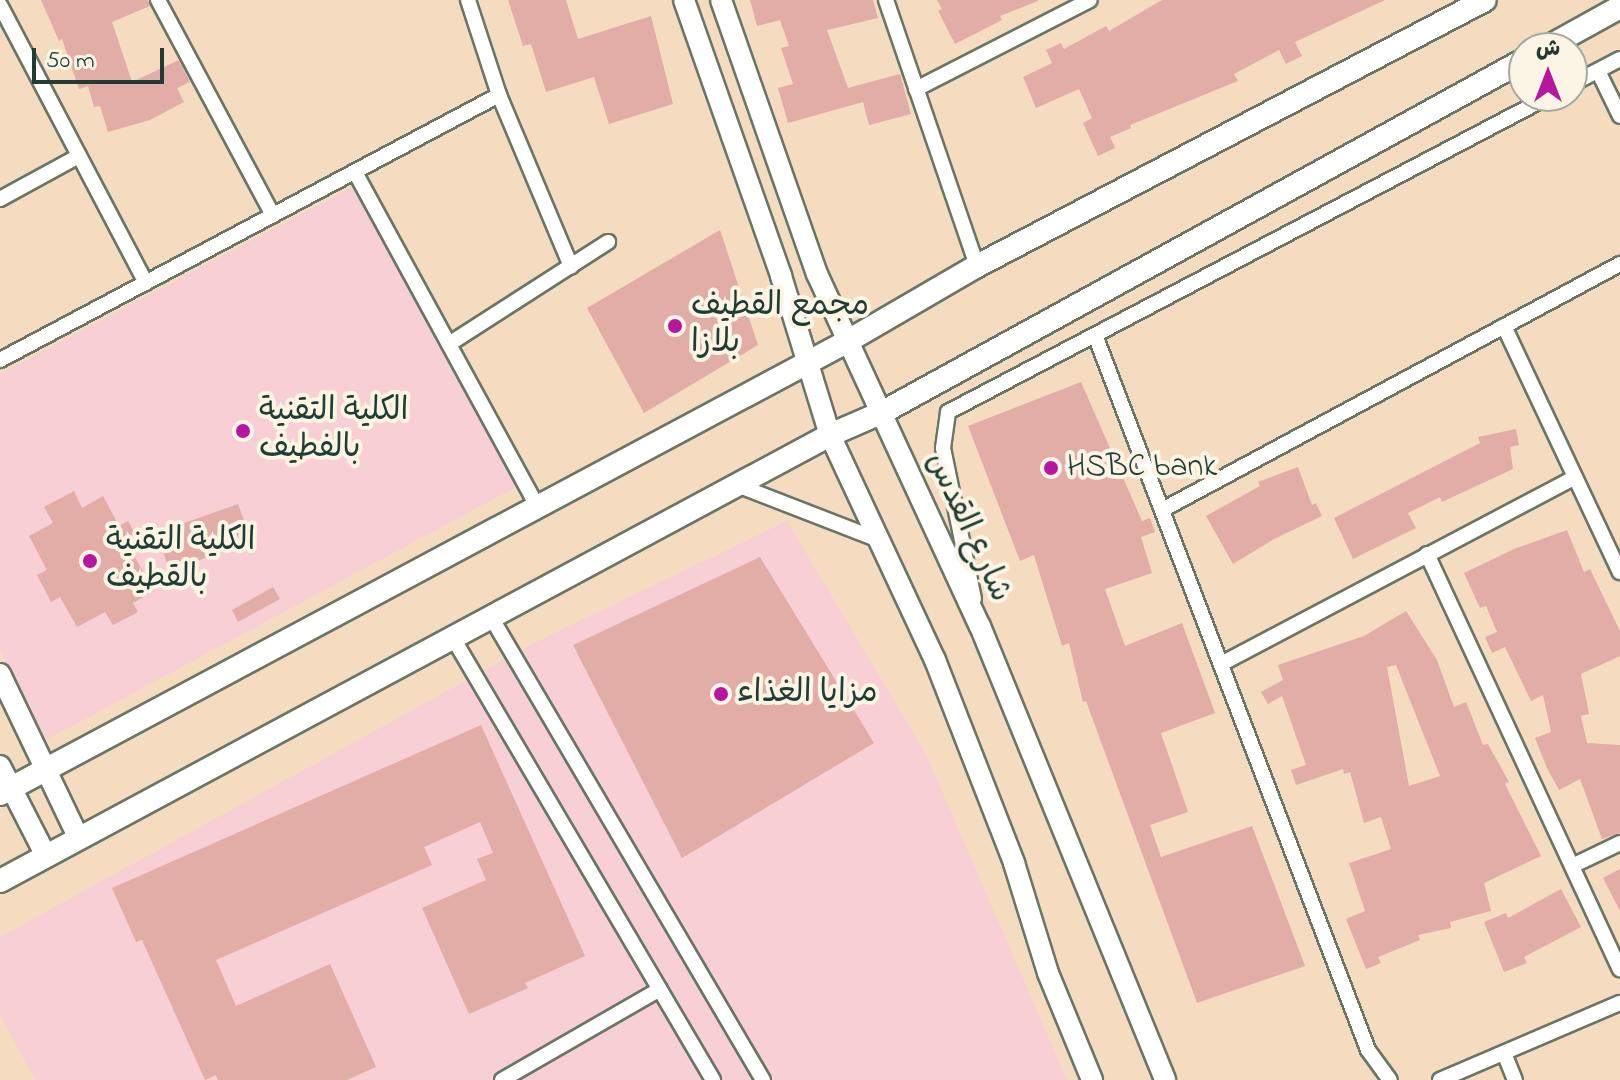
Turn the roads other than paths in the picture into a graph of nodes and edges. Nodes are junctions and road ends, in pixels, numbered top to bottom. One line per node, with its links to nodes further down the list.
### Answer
1 (158, 0): 22 (street)
2 (468, 0): 16 (street)
3 (684, 0): 33 (main road)
4 (721, 0): 30 (main road, شارع القدس)
5 (886, 0): 15 (street)
6 (1090, 0): 15 (street)
7 (1472, 3): 26 (main road)
8 (0, 5): 19 (street)
9 (1620, 7): 10 (main road)
10 (1575, 32)
11 (1620, 59): 13 (street)
12 (1508, 69): 34 (main road)
13 (1598, 71): 14 (street); 18 (street)
14 (1588, 76)
15 (916, 89): 26 (street)
16 (499, 95): 20 (street); 25 (street)
17 (1520, 112): 29 (street)
18 (1620, 116)
19 (79, 156): 21 (street); 27 (street)
20 (355, 172): 22 (street); 31 (street)
21 (0, 199)
22 (273, 215): 27 (street)
23 (608, 242): 25 (street)
24 (1620, 264): 28 (street)
25 (571, 266): 31 (street)
26 (977, 266): 30 (main road)
27 (146, 283): 32 (street)
28 (1504, 326): 36 (street); 39 (street)
29 (1095, 335): 39 (street); 44 (street)
30 (848, 341): 33 (main road); 34 (main road, شارع القدس)
31 (449, 344): 38 (street)
32 (0, 360)
33 (807, 361): 35 (main road); 38 (main road)
34 (883, 412): 35 (main road); 44 (main road, شارع القدس)
35 (830, 435): 37 (main road); 40 (main road)
36 (1575, 477): 41 (street); 42 (street)
37 (737, 485): 40 (street); 43 (main road)
38 (537, 506): 49 (main road)
39 (1162, 510): 46 (street)
40 (879, 540): 63 (main road)
41 (1427, 554): 46 (street); 54 (street)
42 (1620, 572)
43 (491, 617): 45 (main road); 62 (street)
44 (980, 626): 64 (main road, شارع القدس)
45 (453, 638): 51 (main road); 57 (street)
46 (1221, 664): 65 (street)
47 (0, 674): 49 (main road)
48 (0, 766): 50 (main road)
49 (46, 770): 50 (main road); 51 (main road)
50 (6, 791): 53 (main road)
51 (79, 839): 53 (main road)
52 (1620, 843): 54 (street)
53 (46, 856): 55 (main road)
54 (1572, 866): 56 (street)
55 (0, 881)
56 (1620, 969)
57 (660, 989): 60 (street); 61 (street)
58 (1620, 1003): 59 (street)
59 (1504, 1053): 66 (street); 67 (street)
60 (502, 1080)
61 (713, 1080)
62 (763, 1080)
63 (1092, 1080)
64 (1165, 1080)
65 (1390, 1080)
66 (1440, 1080)
67 (1515, 1080)

